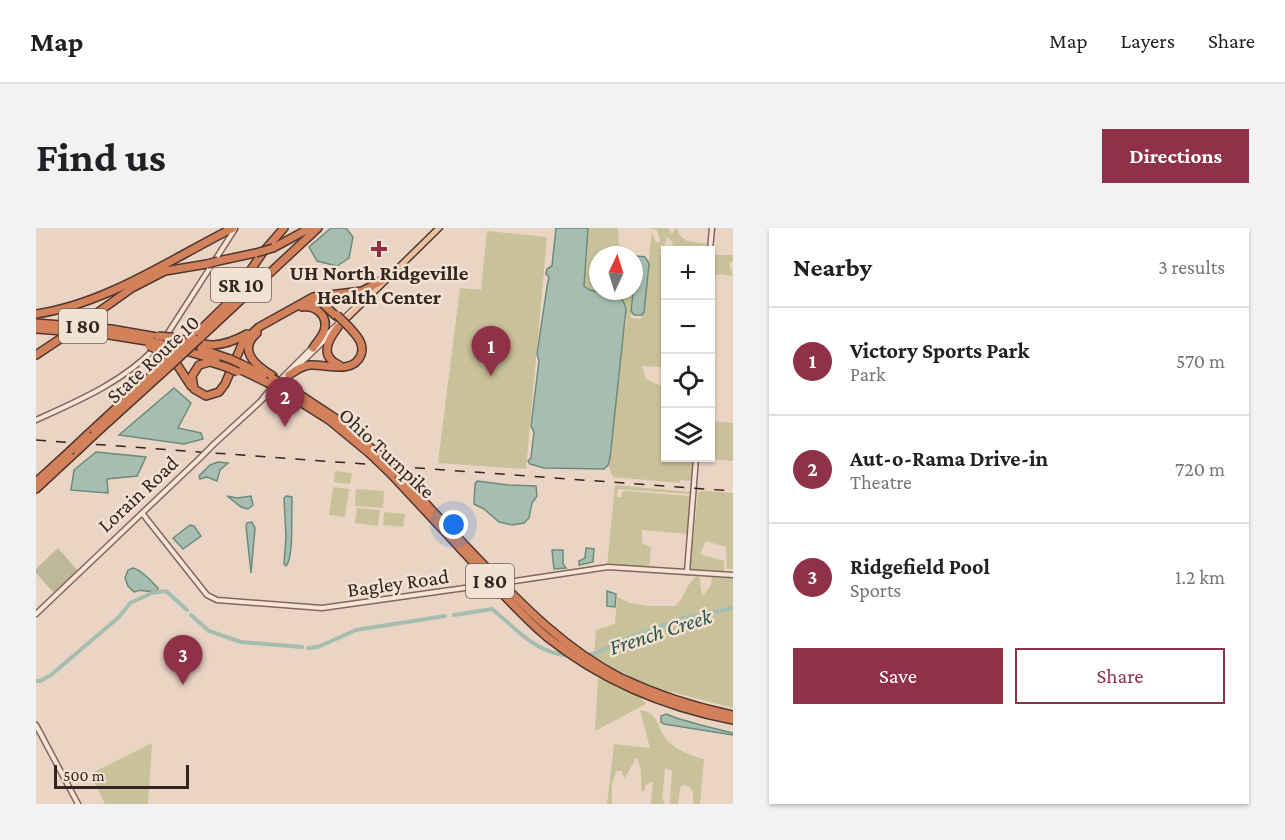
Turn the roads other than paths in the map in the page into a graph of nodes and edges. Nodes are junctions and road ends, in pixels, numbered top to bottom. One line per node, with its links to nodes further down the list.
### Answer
1 (233, 228): 12 (highway); 30 (street)
2 (284, 228): 19 (highway, State Route 10 / SR 10)
3 (310, 228): 23 (highway, bridge)
4 (318, 228): 19 (highway, State Route 10 / SR 10)
5 (439, 228): 8 (main road, Lorain Road)
6 (712, 228): 7 (street)
7 (710, 246)
8 (385, 279): 9 (main road, Lorain Road); 10 (highway)
9 (364, 300): 16 (main road, Lorain Road); 22 (street, Lorain Road)
10 (302, 303): 13 (highway); 15 (highway)
11 (294, 310): 13 (highway); 15 (highway); 22 (highway)
12 (36, 314)
13 (337, 315): 17 (highway, bridge)
14 (36, 323): 20 (highway, I 80)
15 (262, 327): 20 (highway, bridge); 21 (highway); 24 (highway); 27 (highway)
16 (338, 327): 17 (highway); 26 (street, Lorain Road)
17 (348, 327): 26 (highway)
18 (36, 329): 20 (highway, I 80)
19 (196, 338): 31 (highway, State Route 10 / SR 10, bridge)
20 (154, 340): 21 (highway, I 80, bridge)
21 (169, 341): 24 (highway, I 80)
22 (313, 348): 26 (street, Lorain Road)
23 (36, 356)
24 (228, 363): 25 (highway, bridge)
25 (240, 368): 27 (highway); 27 (highway)
26 (292, 371): 29 (street, Lorain Road); 29 (street, Lorain Road)
27 (271, 379): 28 (highway, bridge)
28 (288, 389): 33 (highway, Ohio Turnpike / I 80, bridge); 33 (highway, Ohio Turnpike / I 80, bridge)
29 (262, 399): 36 (street, Lorain Road, bridge)
30 (36, 420)
31 (73, 451): 34 (highway, State Route 10 / SR 10); 35 (highway, State Route 10 / SR 10)
32 (696, 462): 37 (street)
33 (396, 476): 40 (highway, Ohio Turnpike / I 80); 41 (highway, Ohio Turnpike / I 80)
34 (36, 482)
35 (36, 489)
36 (142, 513): 37 (street, Bagley Road, bridge); 39 (street, Lorain Road)
37 (687, 572): 38 (street, Bagley Road)
38 (733, 575)
39 (36, 614)
40 (733, 715)
41 (733, 720)
42 (36, 725): 43 (street)
43 (78, 804)

